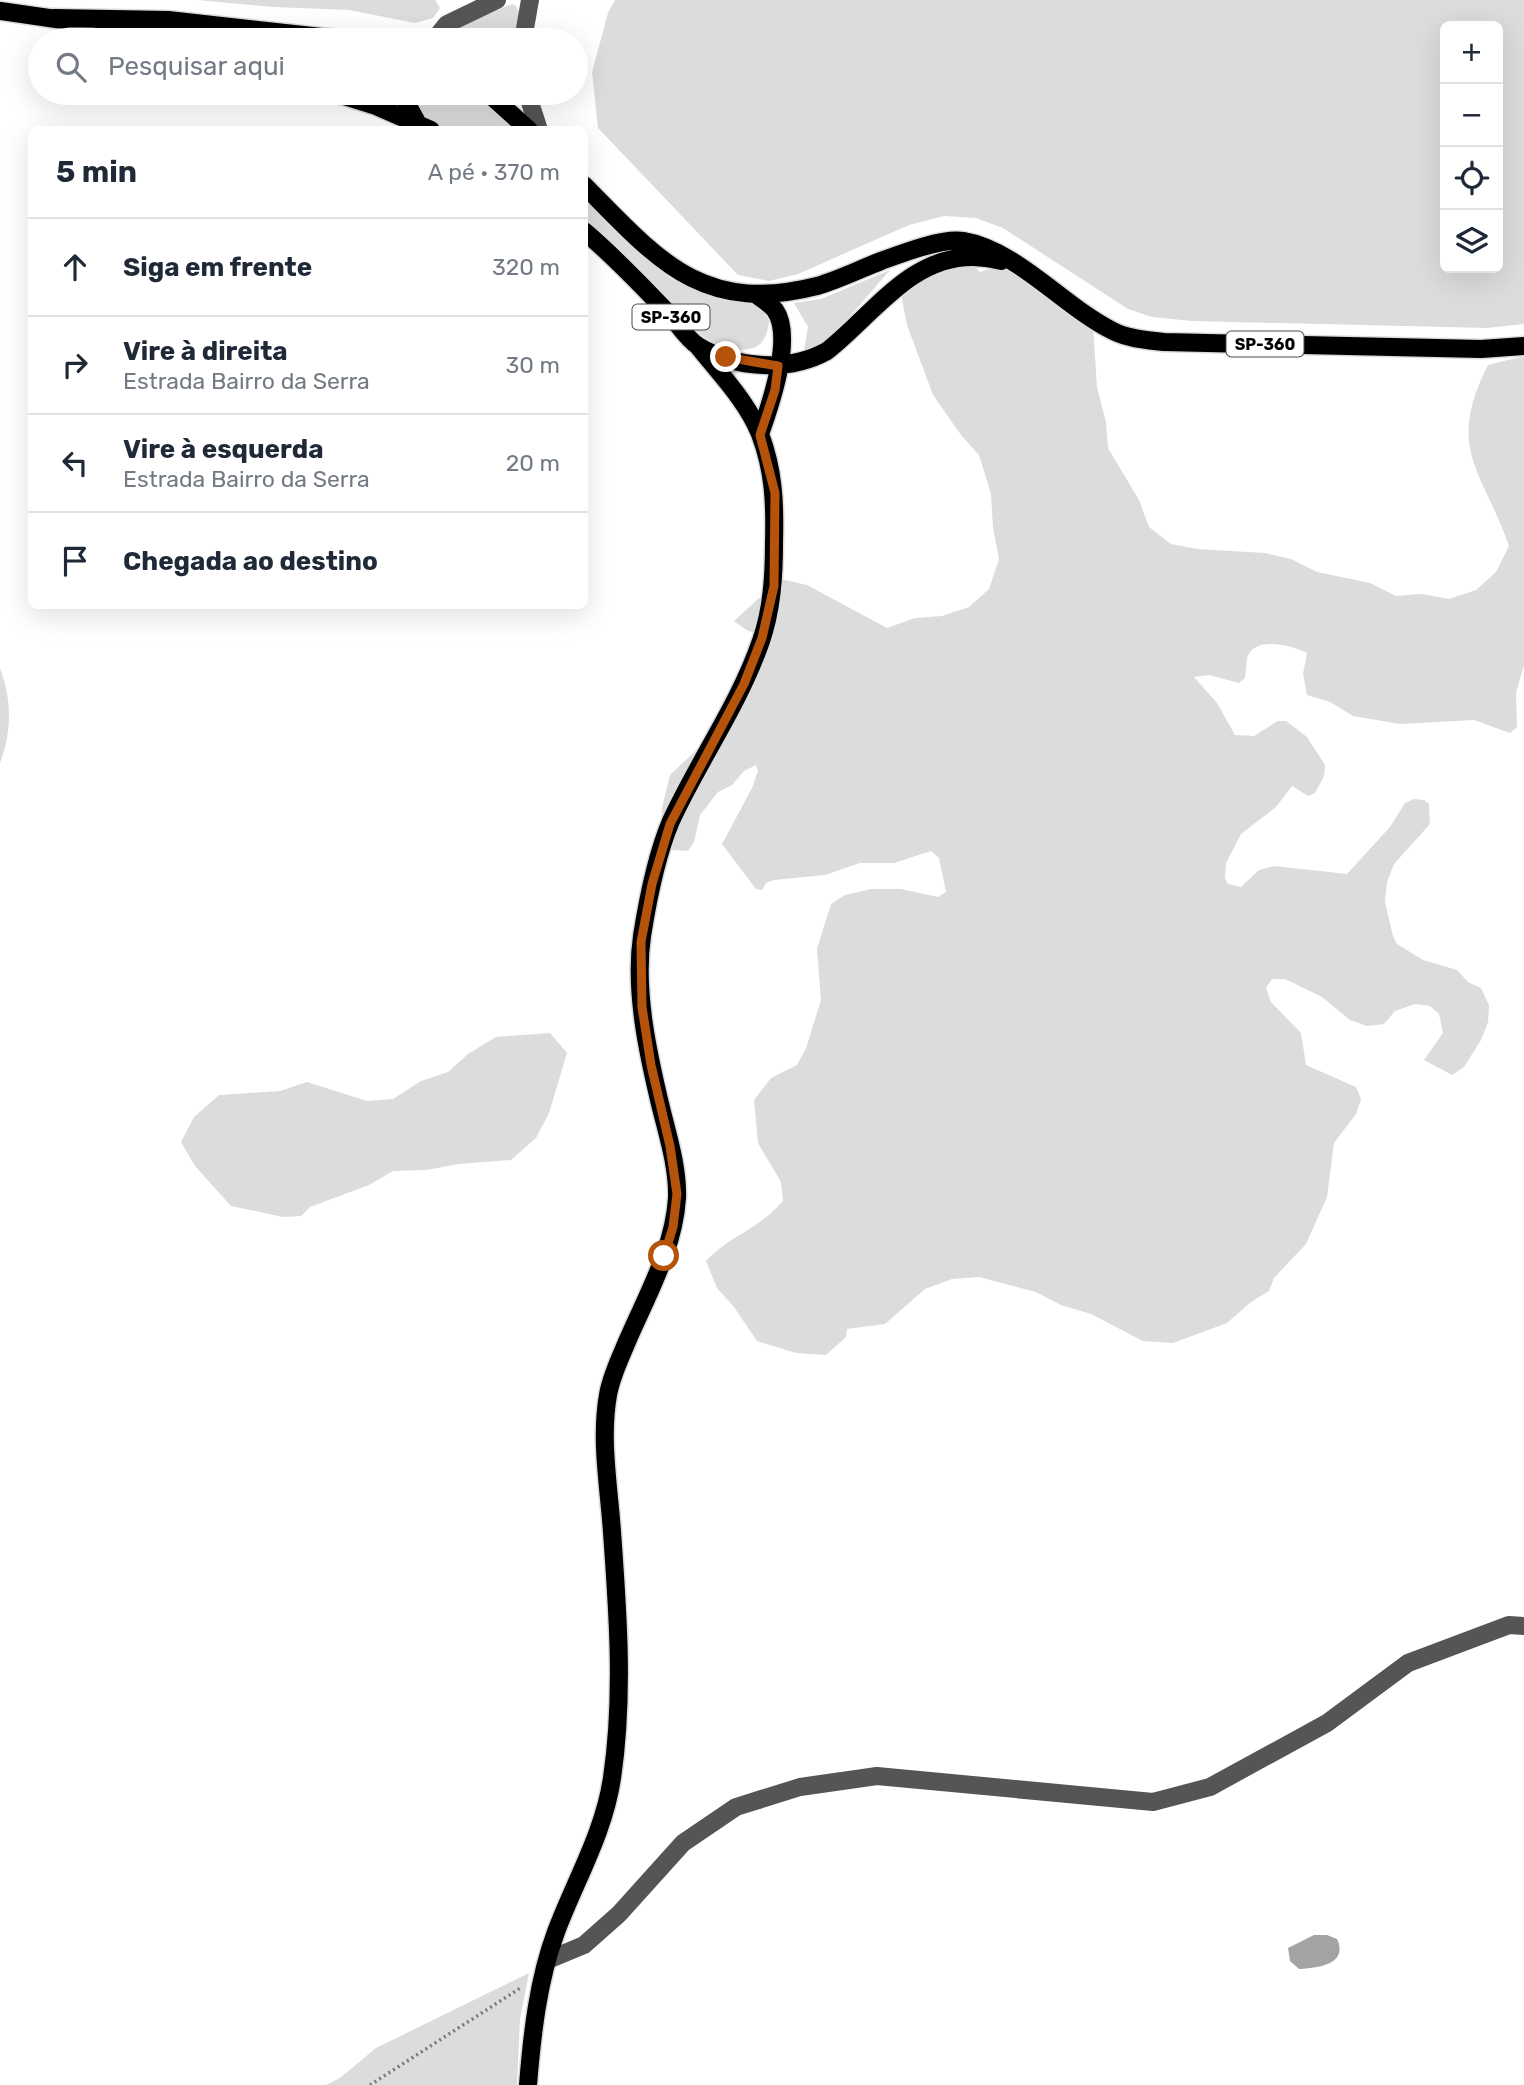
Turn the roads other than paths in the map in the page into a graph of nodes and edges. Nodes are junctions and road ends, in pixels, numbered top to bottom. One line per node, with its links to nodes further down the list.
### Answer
1 (497, 0): 7 (street)
2 (530, 0): 8 (street)
3 (0, 11): 4 (main road)
4 (54, 18): 5 (main road); 6 (main road)
5 (106, 28)
6 (240, 28)
7 (444, 28)
8 (525, 28)
9 (367, 105): 13 (main road)
10 (409, 105): 13 (main road)
11 (501, 105): 14 (main road)
12 (531, 105): 15 (street)
13 (424, 126)
14 (525, 126)
15 (538, 126)
16 (588, 189): 19 (main road, SP-360)
17 (588, 234): 20 (main road, SP-360)
18 (1027, 272): 19 (main road, SP-360); 21 (main road, SP-360); 22 (main road, SP-360)
19 (758, 296): 22 (main road)
20 (697, 345): 22 (main road, SP-360); 23 (main road)
21 (1524, 346)
22 (778, 366): 23 (main road)
23 (760, 435): 25 (main road)
24 (1524, 1626): 25 (street)
25 (546, 1966): 26 (main road)
26 (528, 2085)

